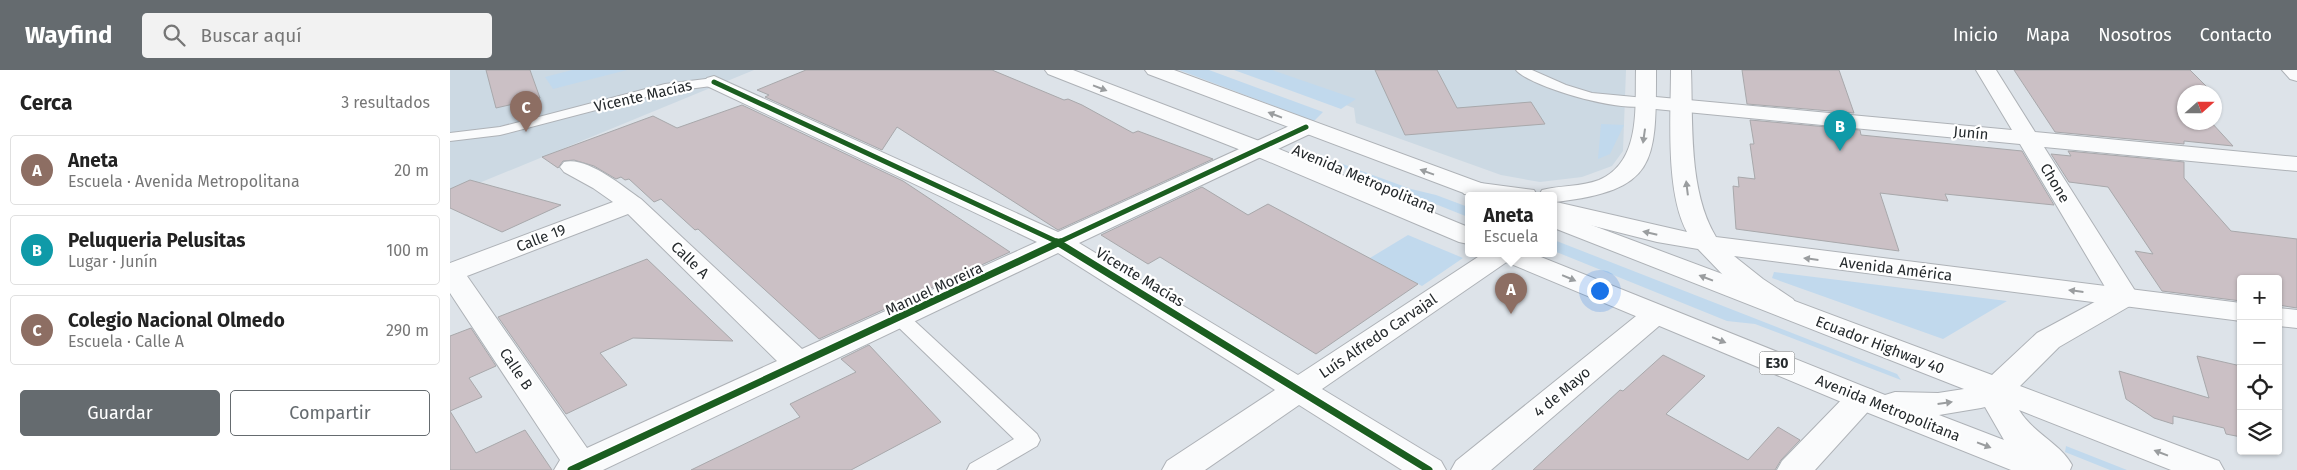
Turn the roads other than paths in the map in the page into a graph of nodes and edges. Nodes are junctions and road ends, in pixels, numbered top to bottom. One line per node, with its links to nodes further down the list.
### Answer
1 (1054, 70): 15 (main road, Avenida Metropolitana, one-way to 15)
2 (1155, 70): 12 (main road, Avenida Metropolitana, one-way to 2)
3 (1522, 70): 10 (lane)
4 (1646, 70): 10 (main road)
5 (1681, 70): 11 (main road)
6 (1986, 70): 14 (main road, Chone)
7 (2292, 70): 8 (main road)
8 (2297, 75)
9 (714, 82): 13 (lane, Vicente Macías); 24 (main road, Vicente Macías)
10 (1645, 102): 11 (main road, Junín); 19 (main road, one-way to 19)
11 (1682, 105): 14 (main road, Junín); 25 (main road, one-way to 11)
12 (1306, 127): 15 (main road, Manuel Moreira); 18 (main road, Avenida Metropolitana, one-way to 12)
13 (450, 138)
14 (2028, 138): 16 (main road, Junín); 29 (main road, Chone)
15 (1259, 149): 23 (main road, Avenida Metropolitana); 24 (main road, Manuel Moreira)
16 (2297, 164)
17 (572, 167): 20 (main road, Calle A)
18 (1482, 192)
19 (1557, 194)
20 (632, 204): 28 (main road, Calle 19); 36 (main road, Calle A)
21 (1557, 211): 25 (main road, Avenida América, one-way to 21)
22 (1557, 220): 31 (main road, Ecuador Highway 40, one-way to 22)
23 (1465, 235)
24 (1060, 243): 34 (main road, Manuel Moreira); 37 (main road, Vicente Macías)
25 (1708, 244): 29 (main road, Avenida América, one-way to 25); 31 (main road)
26 (1496, 257): 37 (main road, Luís Alfredo Carvajal)
27 (1518, 257): 32 (main road, Avenida Metropolitana / E30, one-way to 32)
28 (450, 273): 40 (main road, Calle B)
29 (2125, 297): 30 (main road, Avenida América); 38 (main road)
30 (2237, 311)
31 (1794, 312): 38 (main road, Ecuador Highway 40)
32 (1656, 314): 39 (main road, Avenida Metropolitana / E30, one-way to 39); 44 (main road, 4 de Mayo)
33 (2282, 317): 35 (main road)
34 (900, 318): 36 (main road, Manuel Moreira); 41 (lane)
35 (2297, 319)
36 (799, 364): 40 (main road, Manuel Moreira)
37 (1299, 389): 42 (main road, Luís Alfredo Carvajal); 43 (main road, Vicente Macías)
38 (1996, 390): 39 (main road, one-way to 38); 47 (main road); 48 (main road, Ecuador Highway 40, one-way to 38)
39 (1862, 398): 45 (main road); 46 (main road, Avenida Metropolitana / E30, one-way to 46)
40 (576, 468)
41 (978, 470)
42 (1179, 470)
43 (1430, 470)
44 (1468, 470)
45 (1794, 470)
46 (2047, 470)
47 (2063, 470)
48 (2207, 470)

